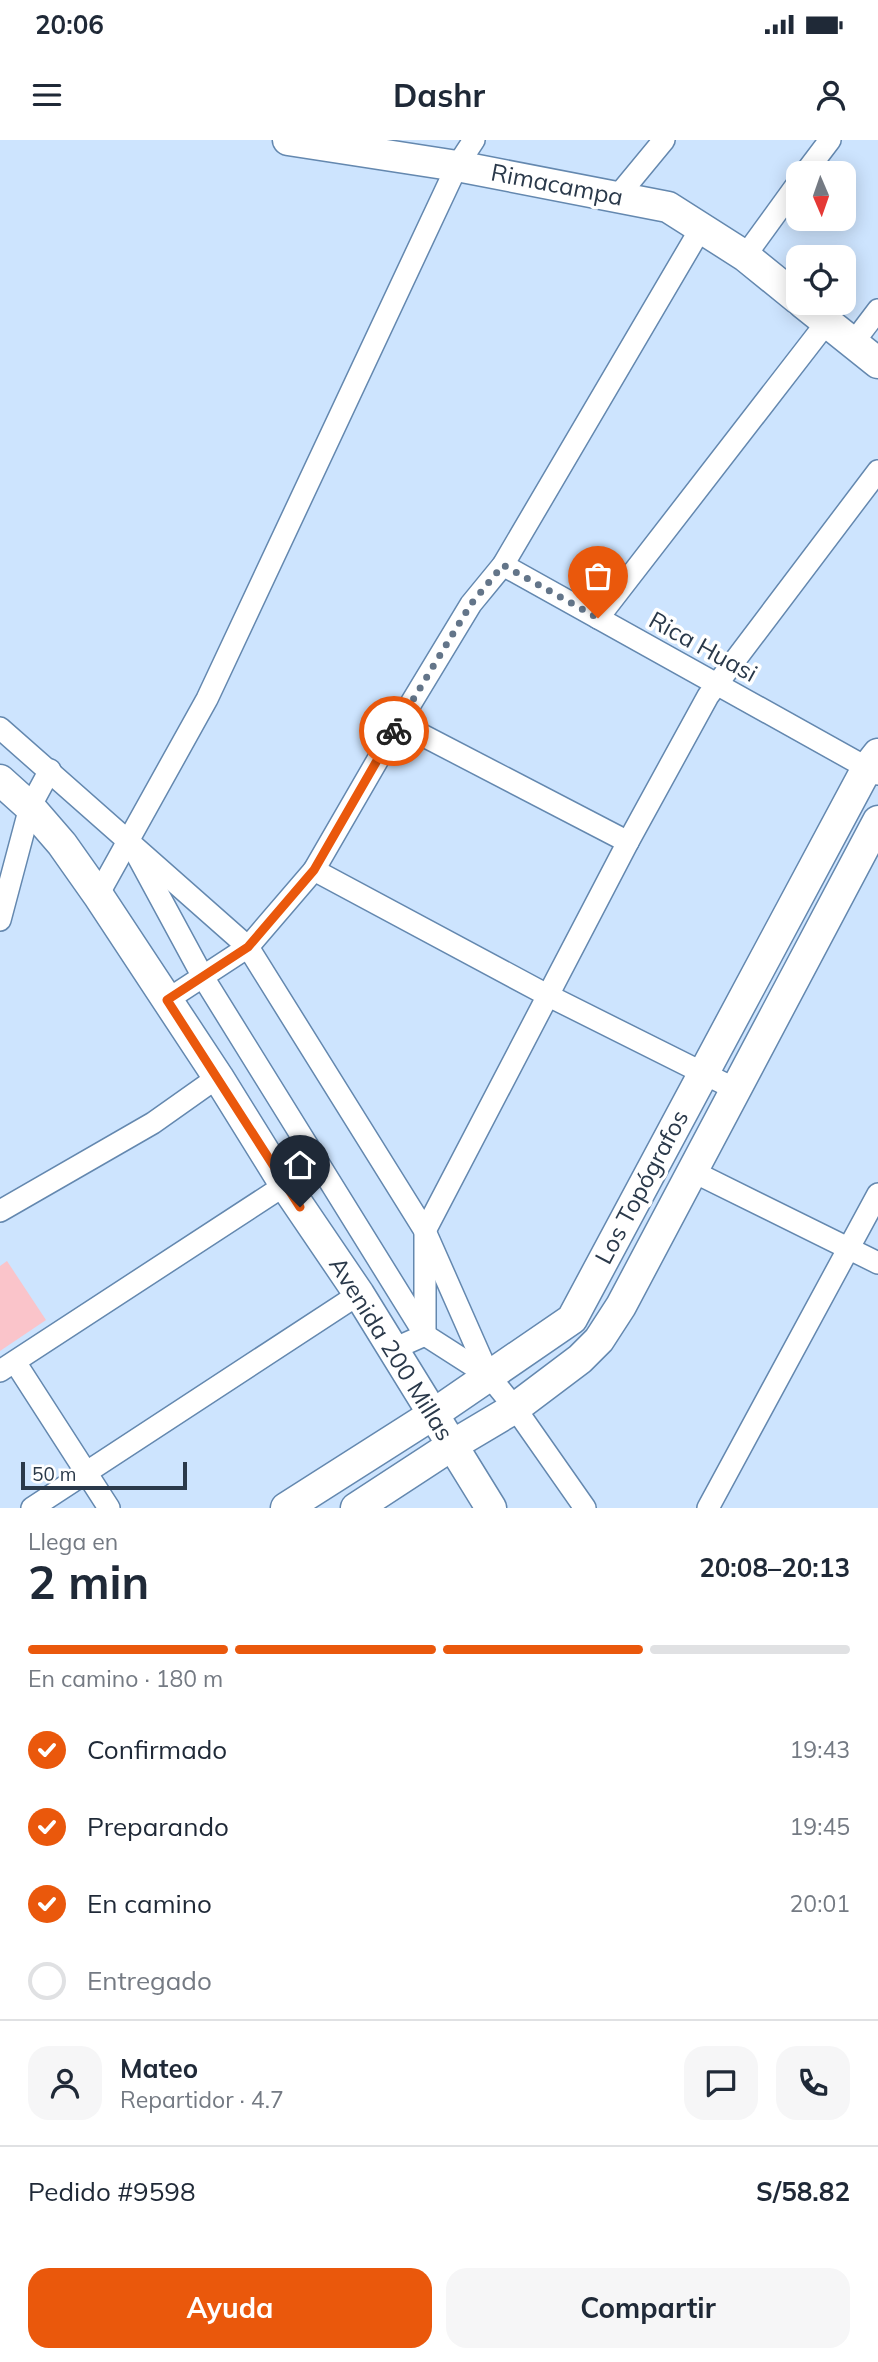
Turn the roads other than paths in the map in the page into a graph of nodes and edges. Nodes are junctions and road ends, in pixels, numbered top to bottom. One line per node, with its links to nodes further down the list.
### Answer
1 (288, 140): 6 (main road, Rimacampa)
2 (474, 140): 6 (street)
3 (664, 140): 7 (street)
4 (830, 140): 5 (street)
5 (814, 161)
6 (457, 166): 7 (main road, Rimacampa); 28 (street)
7 (617, 197): 9 (main road, Rimacampa)
8 (786, 200): 10 (street)
9 (701, 229): 10 (main road, Rimacampa); 18 (street)
10 (745, 256): 11 (main road, Rimacampa)
11 (786, 289)
12 (878, 310): 15 (street)
13 (818, 315): 14 (main road)
14 (827, 322): 15 (main road); 19 (street)
15 (853, 343): 16 (main road)
16 (878, 363)
17 (878, 471): 20 (street)
18 (503, 565): 19 (street, Rica Huasi); 21 (street)
19 (598, 618): 20 (street, Rica Huasi)
20 (716, 685): 23 (street, Rica Huasi); 29 (street)
21 (399, 723): 29 (street); 30 (street)
22 (0, 728): 24 (street)
23 (874, 766): 37 (main road, Los Topógrafos)
24 (50, 770): 26 (street); 28 (street)
25 (0, 780): 26 (main road, Avenida 200 Millas)
26 (30, 807): 31 (main road, Avenida 200 Millas); 32 (street)
27 (878, 821): 39 (main road, Los Topógrafos)
28 (129, 841): 31 (street); 33 (street); 34 (street)
29 (628, 842): 35 (street)
30 (314, 870): 33 (street); 35 (street)
31 (98, 895): 36 (main road, Avenida 200 Millas)
32 (0, 920)
33 (248, 947): 34 (street); 44 (street)
34 (203, 977): 36 (street); 48 (street)
35 (549, 996): 37 (street); 44 (street)
36 (167, 1000): 38 (main road, Avenida 200 Millas)
37 (703, 1073): 39 (street); 51 (main road, Los Topógrafos)
38 (218, 1077): 41 (main road, Avenida 200 Millas); 43 (street)
39 (735, 1089): 40 (main road, Los Topógrafos)
40 (692, 1171): 45 (street); 52 (main road, Los Topógrafos)
41 (285, 1185): 47 (main road, Avenida 200 Millas); 50 (street)
42 (878, 1194): 45 (street)
43 (0, 1211)
44 (425, 1231): 48 (street); 51 (street)
45 (850, 1248): 46 (street); 62 (street)
46 (878, 1263)
47 (359, 1294): 49 (main road, Avenida 200 Millas); 55 (street)
48 (425, 1335): 49 (street); 51 (street)
49 (391, 1350): 53 (main road, Avenida 200 Millas)
50 (7, 1367): 55 (street)
51 (489, 1376): 52 (street); 53 (main road, Los Topógrafos)
52 (515, 1408): 54 (main road, Los Topógrafos); 61 (street)
53 (432, 1415): 54 (main road, Avenida 200 Millas); 58 (main road, Los Topógrafos)
54 (451, 1446): 59 (main road, Los Topógrafos); 60 (main road, Avenida 200 Millas)
55 (86, 1473): 56 (street); 57 (street)
56 (32, 1508)
57 (109, 1508)
58 (286, 1508)
59 (356, 1508)
60 (491, 1508)
61 (585, 1508)
62 (708, 1508)

